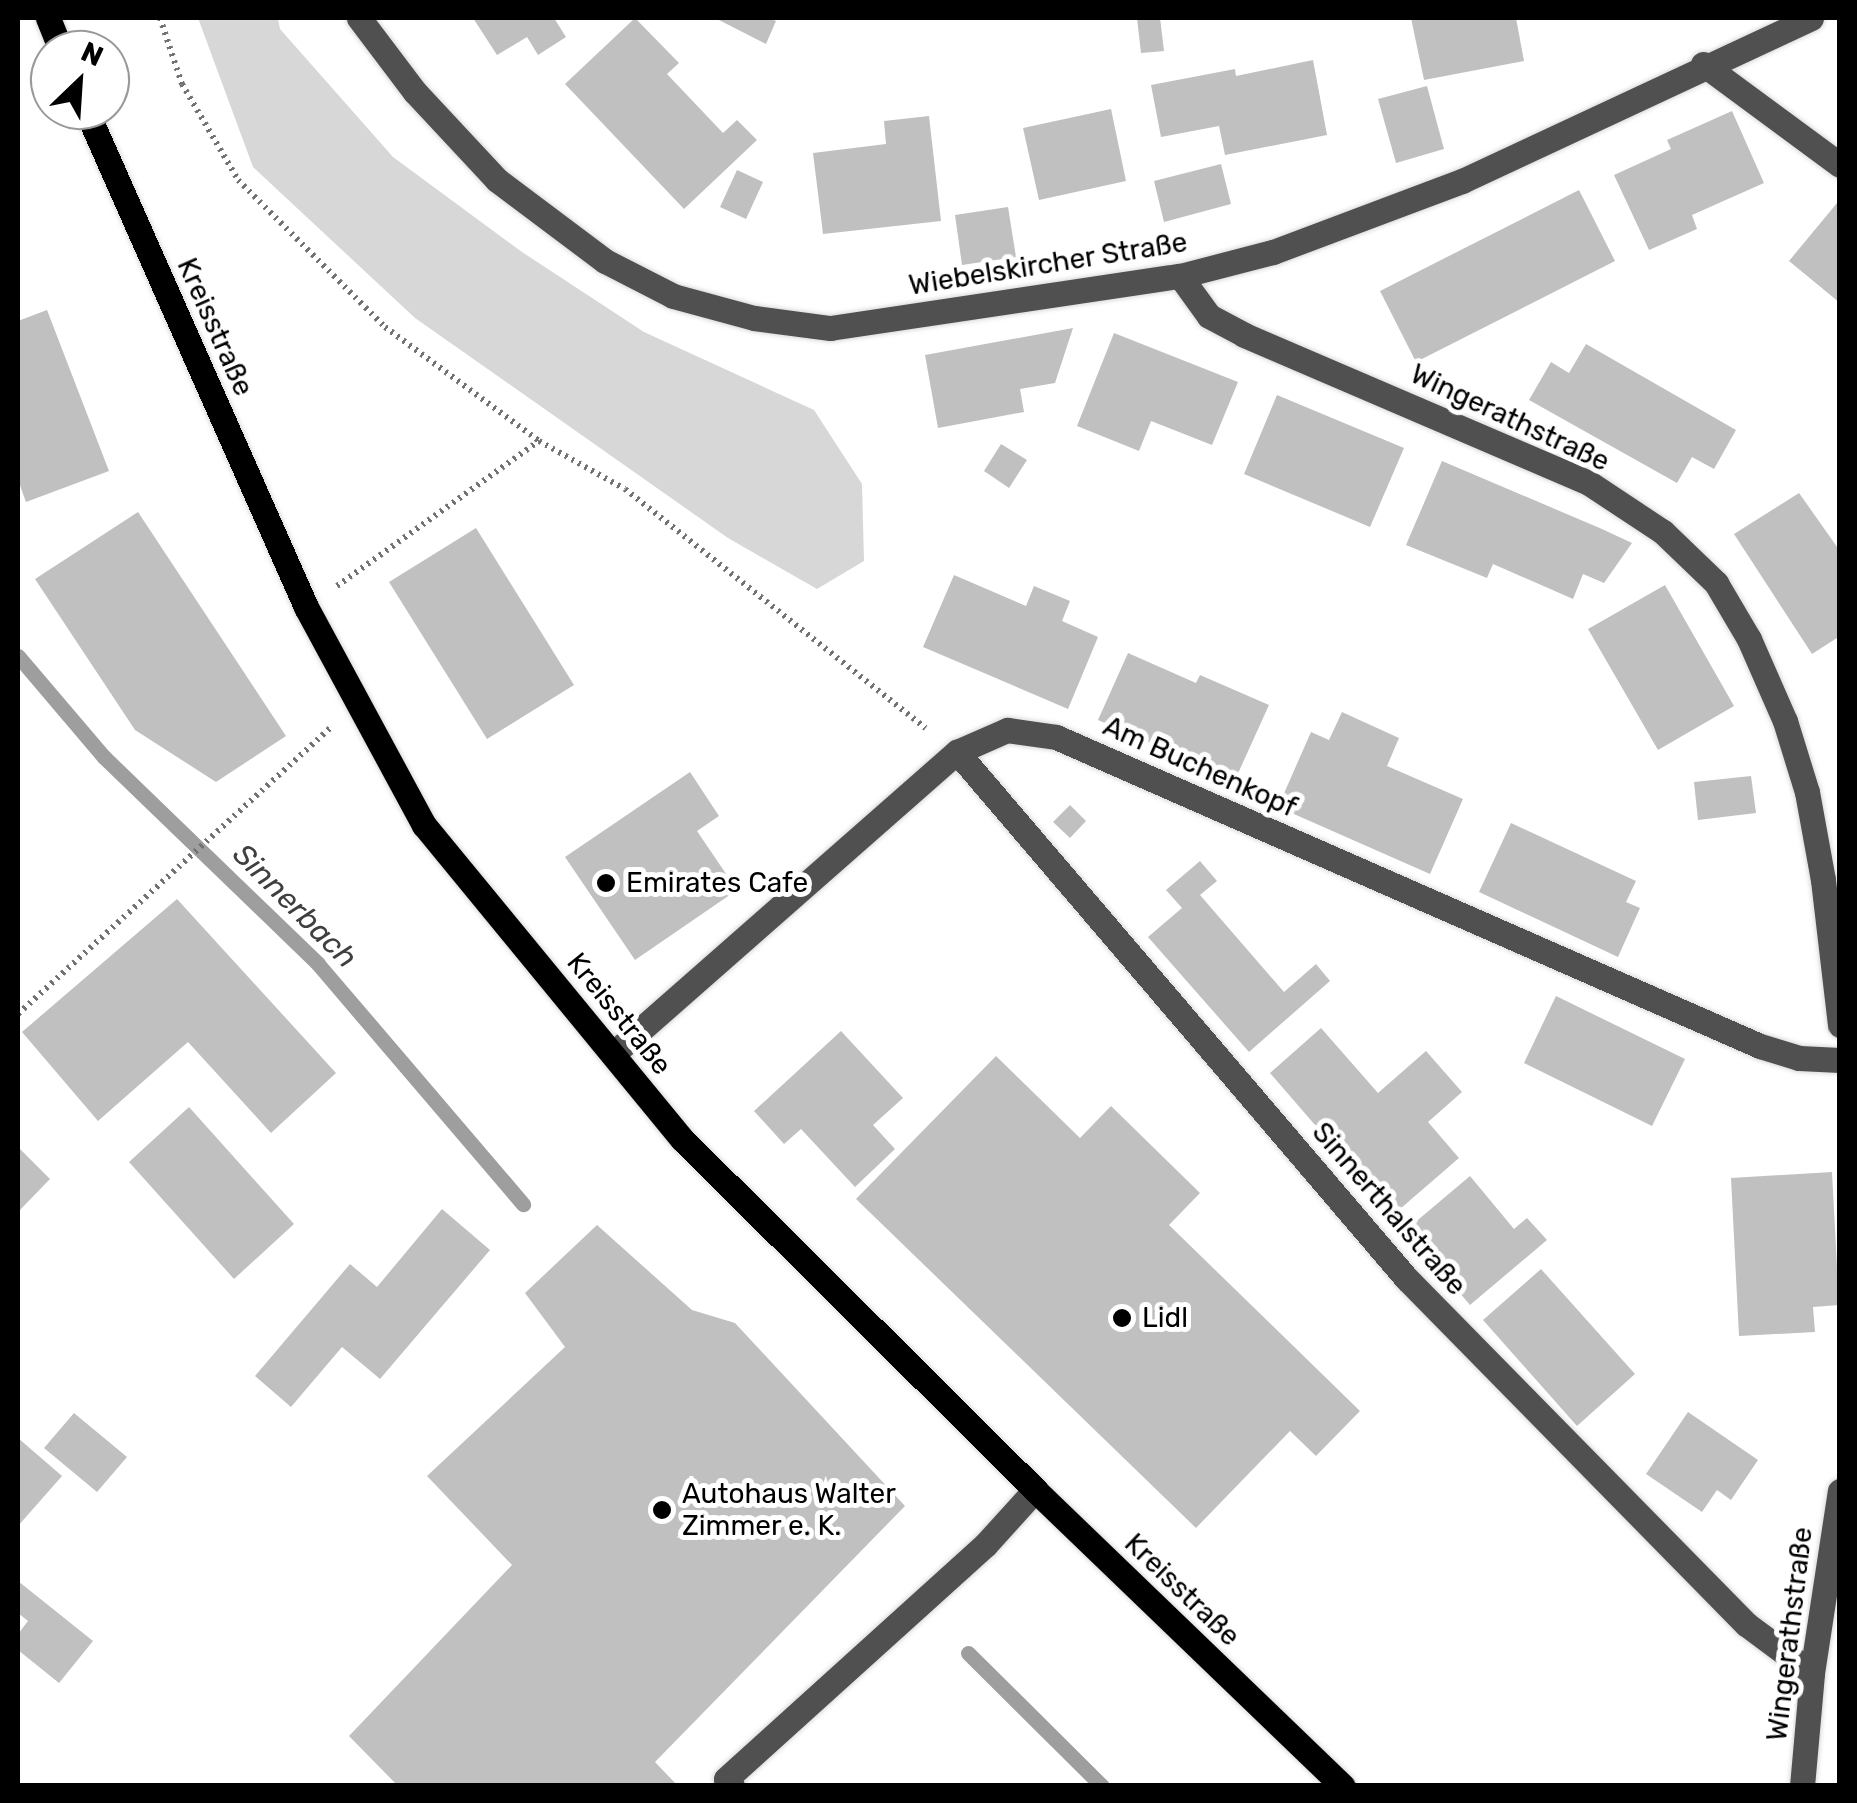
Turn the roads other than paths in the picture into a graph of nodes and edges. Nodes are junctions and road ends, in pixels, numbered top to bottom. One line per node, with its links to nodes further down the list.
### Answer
1 (359, 18): 6 (street, Wiebelskircher Straße)
2 (1811, 18): 3 (street, Wiebelskircher Straße)
3 (1703, 64): 5 (street); 6 (street, Wiebelskircher Straße)
4 (95, 130): 9 (main road, Kreisstraße)
5 (1840, 165)
6 (1180, 276): 8 (street, Wingerathstraße)
7 (956, 752): 9 (street, Am Buchenkopf); 10 (street, Am Buchenkopf); 13 (street, Sinnerthalstraße)
8 (1840, 1026)
9 (613, 1054): 11 (main road, Kreisstraße)
10 (1840, 1060)
11 (1035, 1490): 14 (street); 15 (main road, Kreisstraße)
12 (1840, 1491): 13 (street, Wingerathstraße)
13 (1812, 1673): 16 (street, Wingerathstraße)
14 (732, 1786)
15 (1342, 1786)
16 (1802, 1786)

